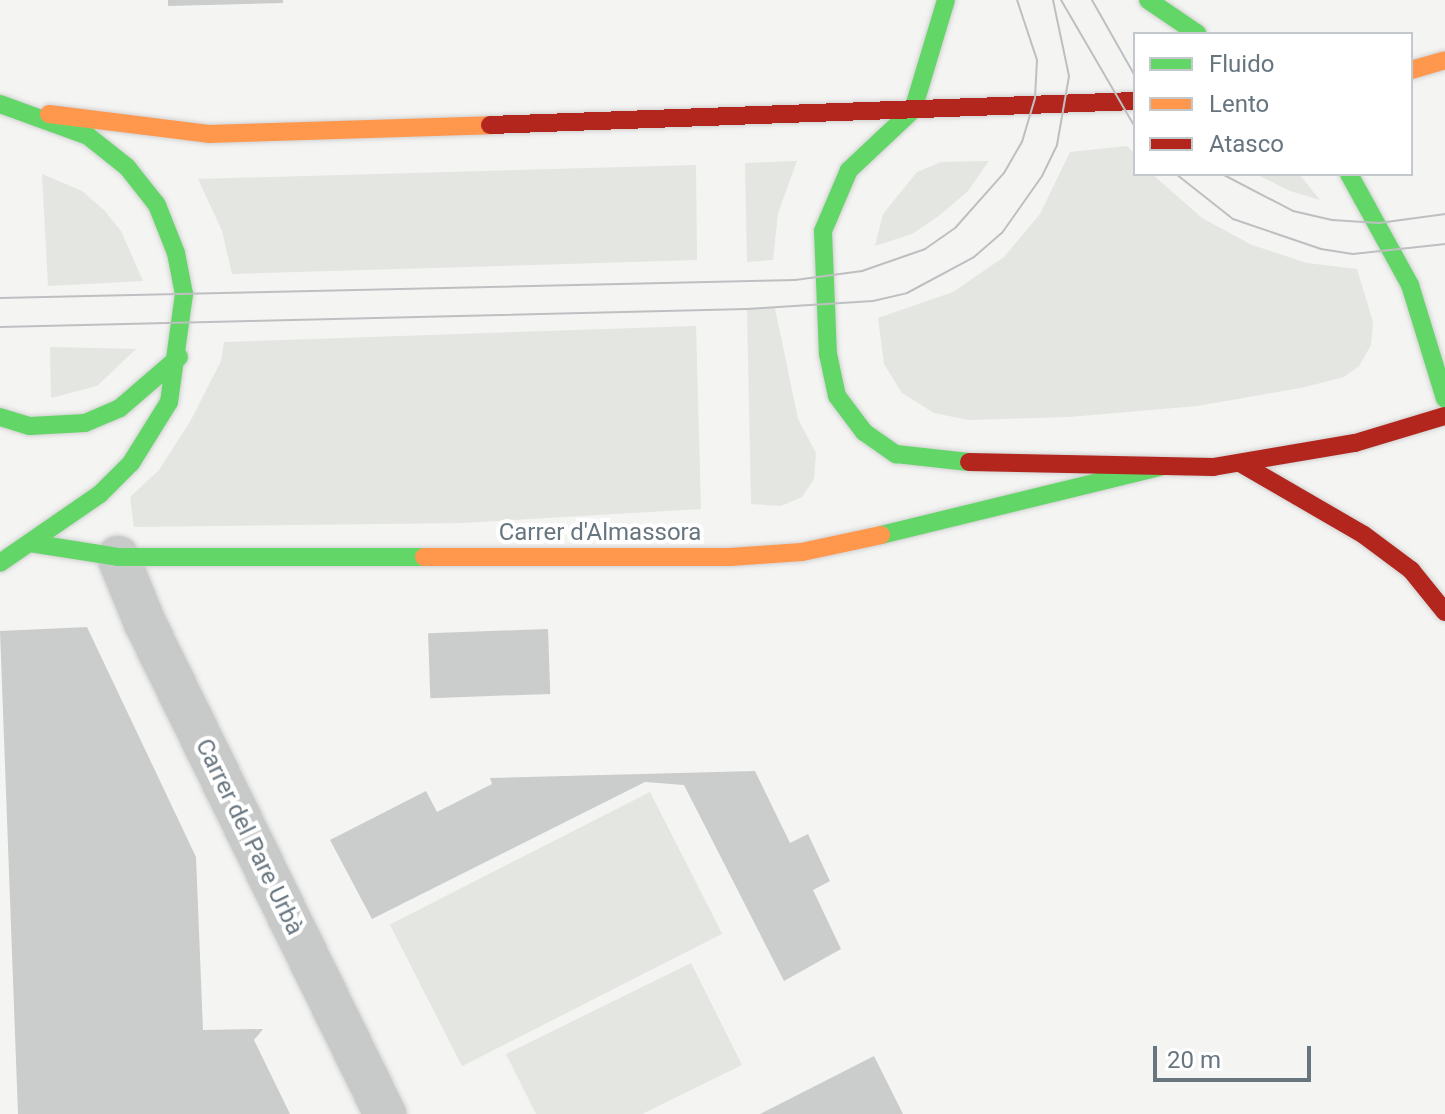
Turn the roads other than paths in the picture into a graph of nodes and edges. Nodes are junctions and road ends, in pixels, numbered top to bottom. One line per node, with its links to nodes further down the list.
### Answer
1 (946, 0): 9 (main road)
2 (1148, 0): 3 (main road)
3 (1195, 32)
4 (1445, 60): 5 (main road)
5 (1413, 69)
6 (1133, 101): 9 (main road)
7 (0, 104): 8 (main road)
8 (19, 110): 9 (main road); 10 (main road); 12 (main road)
9 (913, 110): 17 (main road, Carrer d'Almassora)
10 (0, 116)
11 (1350, 176): 13 (main road)
12 (179, 357): 15 (main road); 19 (main road)
13 (1445, 399)
14 (1445, 416): 16 (main road, Carrer d'Almassora)
15 (0, 417)
16 (1240, 463): 17 (main road, Carrer d'Almassora); 22 (main road)
17 (1161, 467): 20 (main road, Carrer d'Almassora)
18 (10, 535): 19 (main road, Carrer d'Almassora)
19 (30, 543): 20 (main road, Carrer d'Almassora); 21 (main road)
20 (118, 557): 23 (street, Carrer del Pare Urbà)
21 (0, 563)
22 (1445, 612)
23 (385, 1114)

